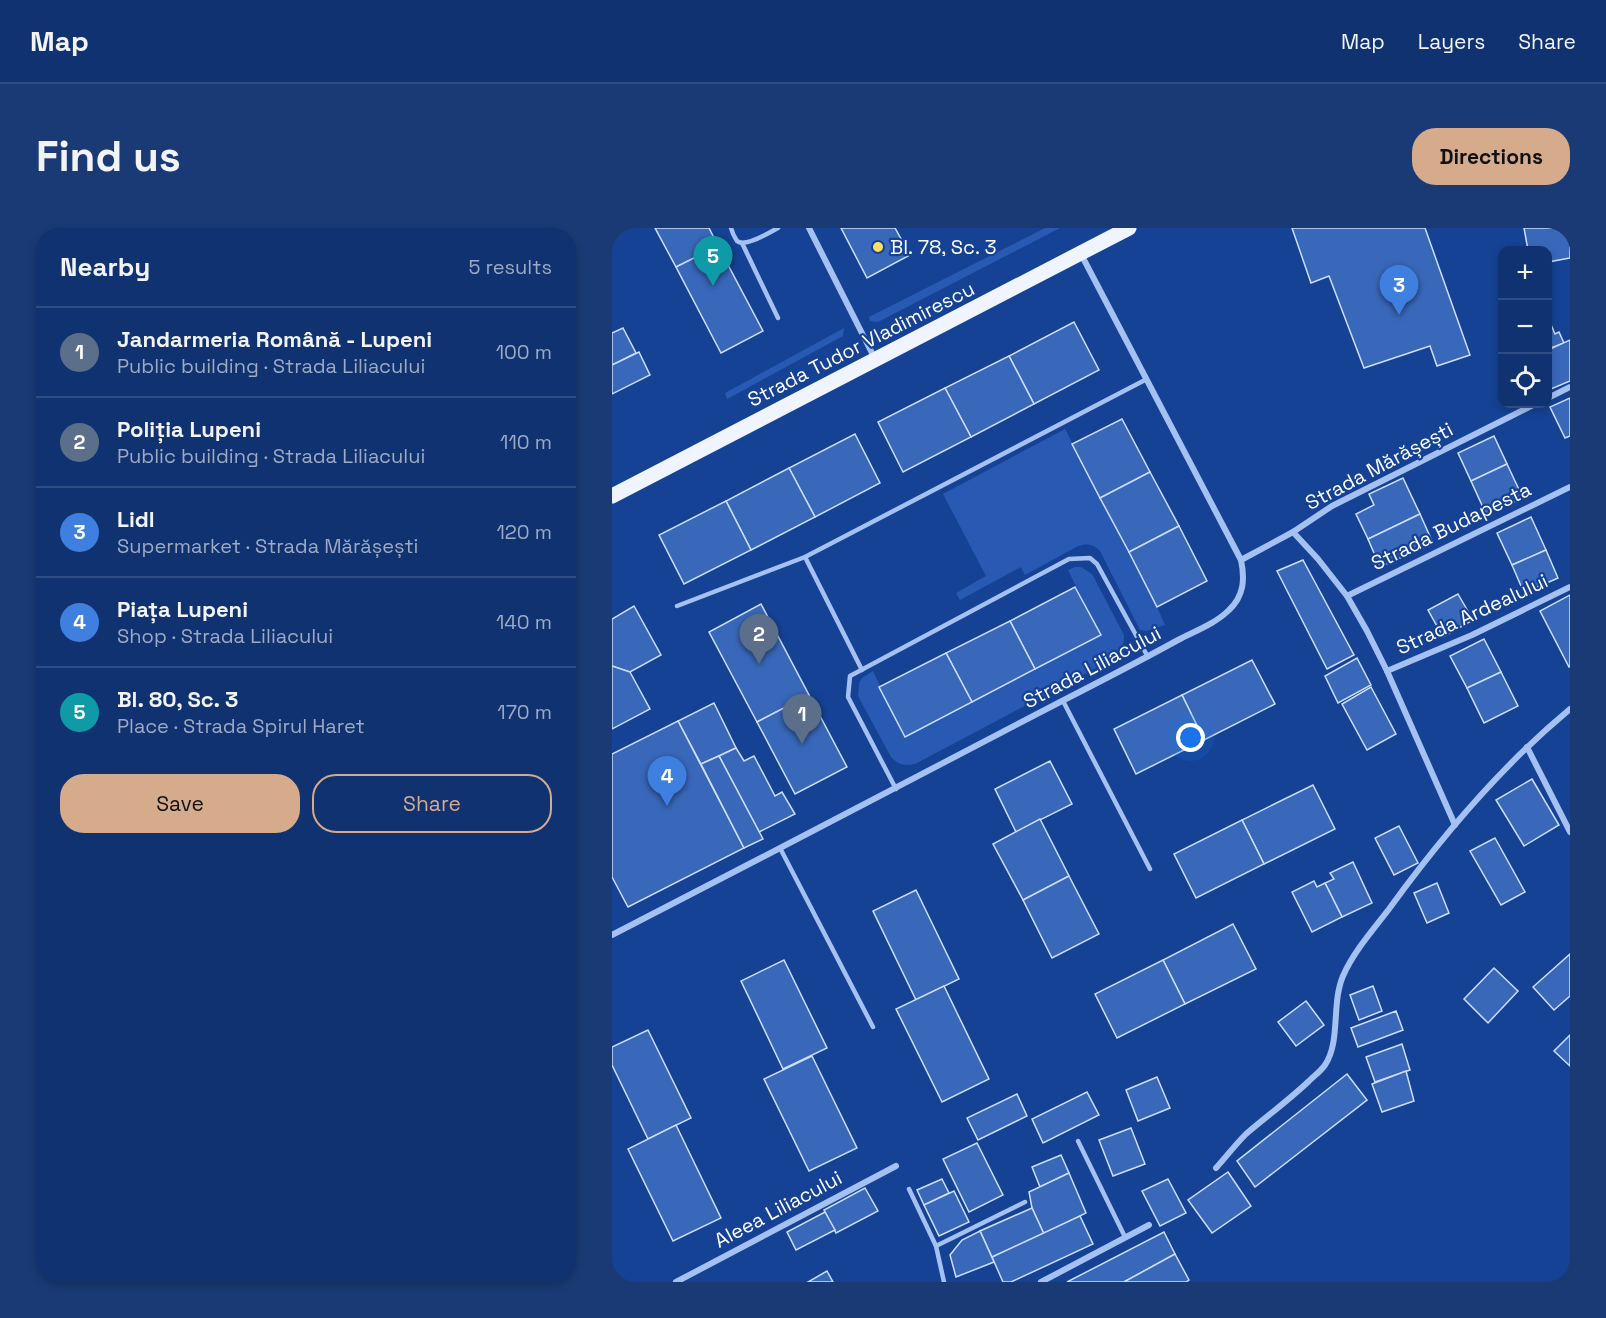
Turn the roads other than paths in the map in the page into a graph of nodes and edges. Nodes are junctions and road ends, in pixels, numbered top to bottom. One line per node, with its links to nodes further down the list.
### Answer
1 (731, 228): 5 (lane)
2 (778, 228): 5 (lane)
3 (809, 228): 8 (street)
4 (1129, 228): 6 (main road, Strada Tudor Vladimirescu)
5 (742, 243): 7 (lane)
6 (1080, 253): 8 (main road, Strada Tudor Vladimirescu); 9 (street, Strada Liliacului)
7 (778, 318)
8 (875, 359): 14 (main road, Strada Tudor Vladimirescu)
9 (1145, 380): 16 (lane); 17 (street, Strada Liliacului)
10 (1570, 387): 11 (street)
11 (1552, 396)
12 (1527, 408): 15 (street, Strada Mărășești)
13 (1570, 486): 19 (street, Strada Budapesta)
14 (612, 496)
15 (1293, 532): 17 (street, Strada Mărășești); 19 (street, Strada Ardealului)
16 (805, 557): 20 (lane); 22 (lane)
17 (1240, 560): 21 (street, Strada Liliacului)
18 (1570, 587): 23 (street, Strada Ardealului)
19 (1347, 596): 23 (street, Strada Ardealului)
20 (677, 606)
21 (1148, 657): 22 (lane); 24 (street, Strada Liliacului)
22 (862, 670): 27 (lane)
23 (1387, 671): 28 (street, Strada Ardealului)
24 (1063, 701): 27 (street, Strada Liliacului); 31 (lane)
25 (1570, 710): 26 (street)
26 (1527, 747): 28 (street); 29 (street)
27 (896, 789): 30 (street, Strada Liliacului)
28 (1455, 825): 36 (street)
29 (1570, 832)
30 (780, 848): 32 (street, Strada Liliacului); 33 (lane)
31 (1150, 869)
32 (612, 934)
33 (873, 1027)
34 (1078, 1141): 40 (lane)
35 (896, 1166): 42 (street, Aleea Liliacului)
36 (1216, 1168)
37 (909, 1189): 41 (lane)
38 (1025, 1202): 41 (lane)
39 (1149, 1225): 40 (street)
40 (1125, 1238): 44 (street)
41 (936, 1246): 43 (lane)
42 (676, 1282)
43 (944, 1282)
44 (1041, 1282)

